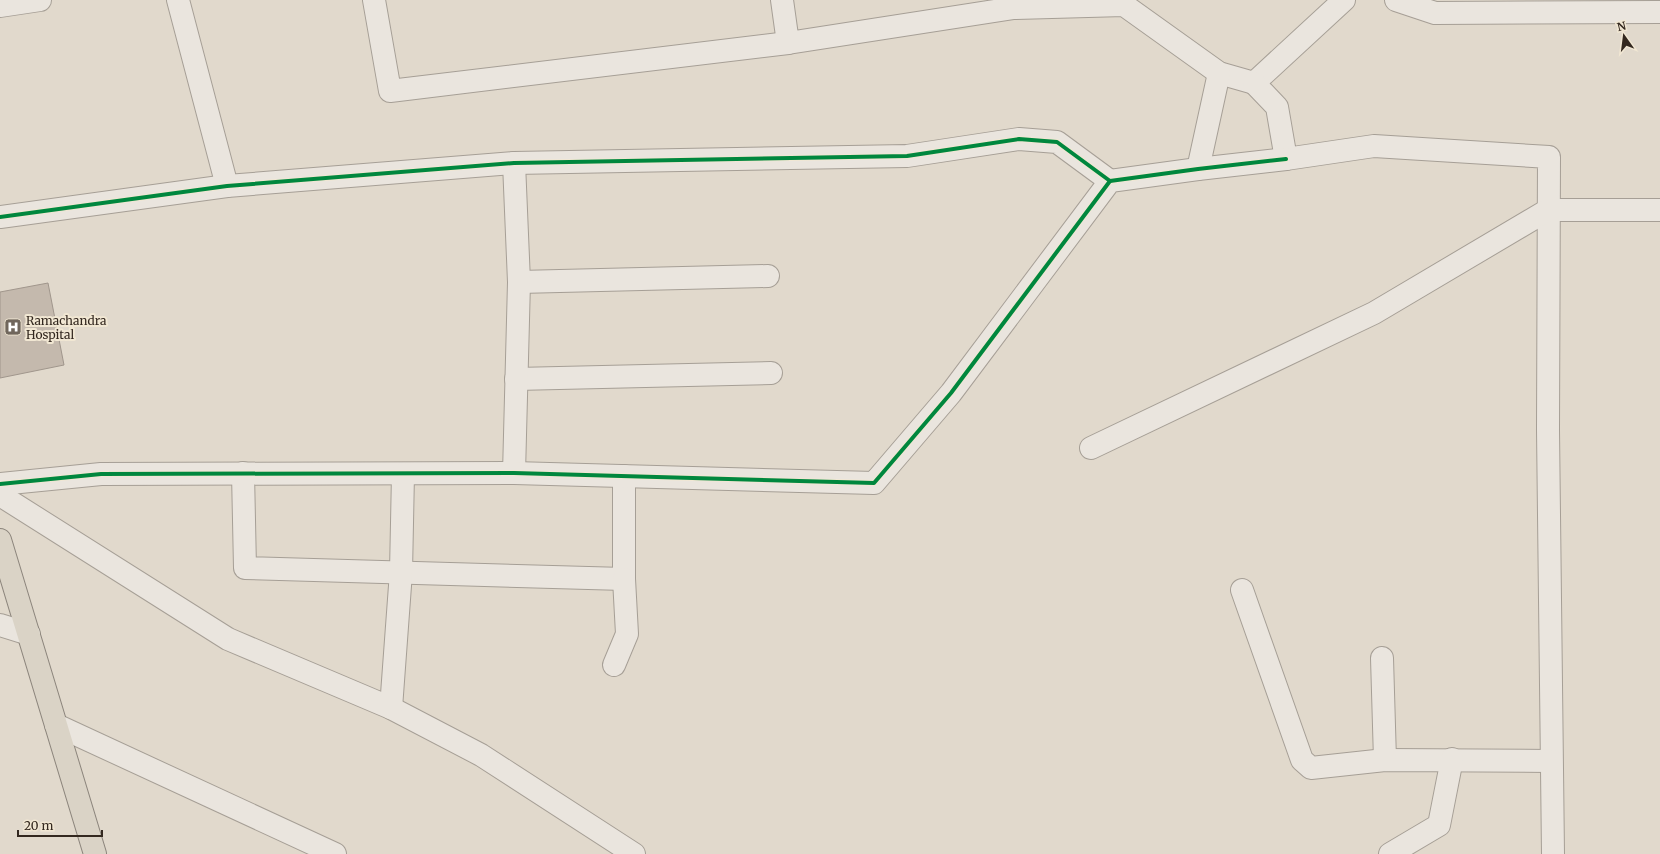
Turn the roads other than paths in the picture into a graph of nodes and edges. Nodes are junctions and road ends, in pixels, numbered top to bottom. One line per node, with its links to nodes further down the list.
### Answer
1 (40, 0): 8 (street)
2 (178, 0): 17 (street)
3 (374, 0): 10 (street)
4 (782, 0): 10 (street)
5 (1344, 0): 12 (street)
6 (1396, 0): 9 (street)
7 (1125, 3): 10 (street); 11 (street)
8 (0, 6)
9 (1660, 12)
10 (788, 43)
11 (1219, 73): 12 (street); 15 (street)
12 (1254, 83): 13 (street)
13 (1286, 159): 15 (street); 18 (street)
14 (514, 163): 16 (street); 17 (street); 22 (street)
15 (1198, 168): 16 (street)
16 (1110, 181): 29 (street)
17 (227, 186): 20 (street)
18 (1548, 210): 19 (street); 25 (street); 44 (street)
19 (1660, 210)
20 (0, 218)
21 (768, 276): 22 (street)
22 (519, 282): 24 (street)
23 (771, 373): 24 (street)
24 (516, 380): 26 (street)
25 (1091, 448)
26 (514, 473): 28 (street); 29 (street)
27 (243, 474): 28 (street); 30 (street); 33 (street)
28 (403, 474): 33 (street)
29 (624, 476): 34 (street)
30 (0, 484)
31 (0, 495): 40 (street)
32 (0, 540): 37 (highway)
33 (401, 572): 34 (street); 40 (street)
34 (624, 579): 39 (street)
35 (1242, 590): 43 (street)
36 (0, 625): 37 (street)
37 (26, 627): 41 (highway)
38 (1382, 658): 43 (street)
39 (614, 665)
40 (391, 708): 48 (street)
41 (56, 725): 45 (street); 46 (highway)
42 (1452, 759): 43 (street); 44 (street); 49 (street)
43 (1385, 760)
44 (1551, 760): 50 (street)
45 (300, 846): 47 (street)
46 (95, 854)
47 (335, 854)
48 (634, 854)
49 (1390, 854)
50 (1553, 854)

